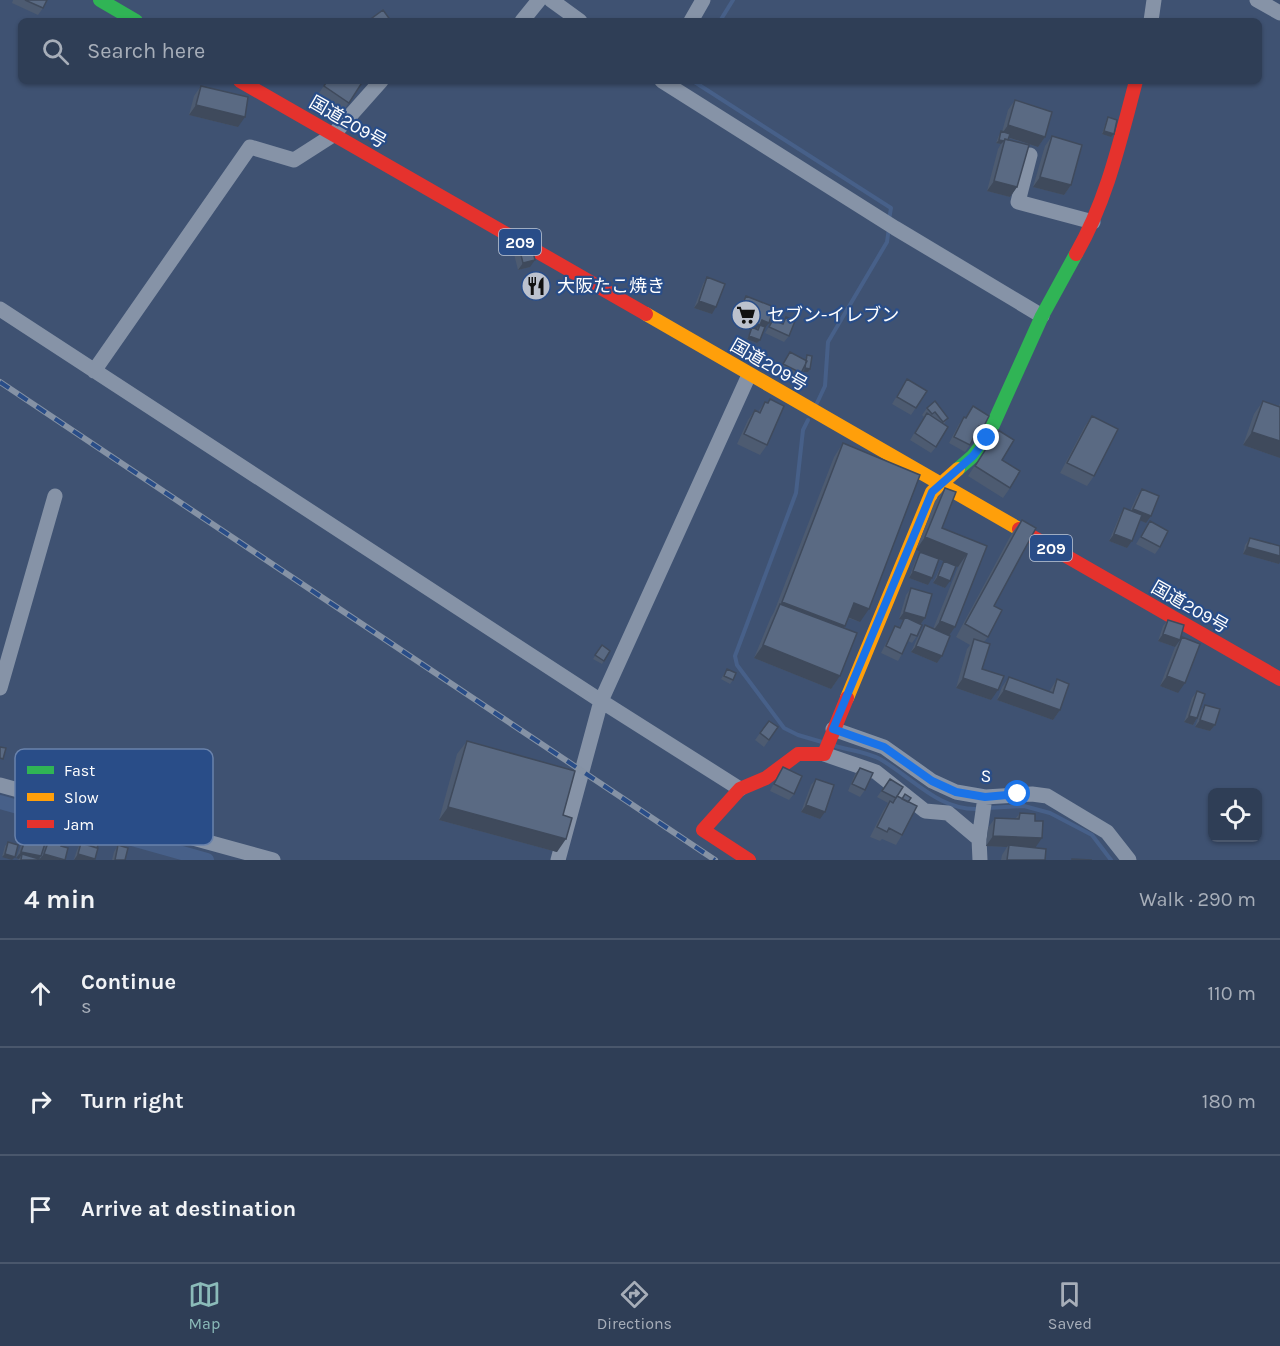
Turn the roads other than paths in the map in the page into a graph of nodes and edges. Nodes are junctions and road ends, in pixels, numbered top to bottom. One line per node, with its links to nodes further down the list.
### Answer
1 (100, 0): 8 (main road)
2 (538, 0): 9 (street)
3 (551, 0): 10 (street)
4 (703, 0): 11 (street)
5 (1154, 0): 12 (street)
6 (1257, 0): 7 (street)
7 (1280, 13)
8 (131, 18)
9 (524, 18)
10 (576, 18)
11 (693, 18)
12 (1151, 18)
13 (245, 84): 17 (main road, 国道209号 / 209)
14 (378, 84): 17 (street)
15 (667, 84): 21 (street)
16 (1135, 84): 19 (main road)
17 (333, 135): 22 (street); 23 (main road, 国道209号 / 209)
18 (1030, 155): 19 (street)
19 (1093, 222): 21 (main road)
20 (0, 309): 22 (street)
21 (1042, 316): 24 (main road)
22 (94, 371): 28 (street)
23 (749, 375): 24 (main road, 国道209号 / 209); 28 (street)
24 (940, 484): 26 (main road, 国道209号 / 209); 29 (main road)
25 (55, 496): 27 (street)
26 (1280, 679)
27 (0, 688)
28 (601, 701): 32 (street); 37 (street)
29 (828, 742): 32 (main road); 33 (street, S); 34 (street)
30 (0, 785): 31 (street)
31 (15, 789)
32 (740, 789): 38 (main road)
33 (985, 797): 34 (street); 40 (street, S)
34 (979, 839): 39 (street)
35 (213, 844): 36 (street)
36 (267, 859)
37 (558, 860)
38 (749, 860)
39 (980, 860)
40 (1129, 860)

